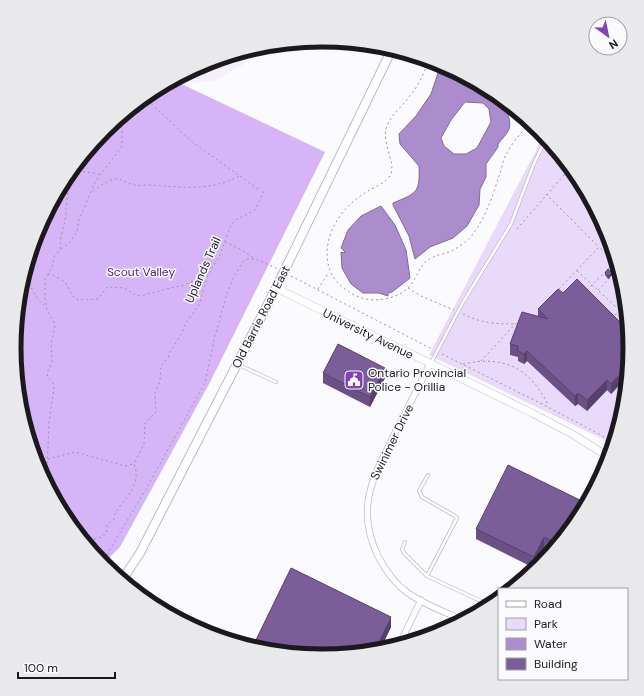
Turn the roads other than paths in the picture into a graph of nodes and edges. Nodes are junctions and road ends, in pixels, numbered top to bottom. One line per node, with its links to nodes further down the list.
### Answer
1 (389, 55): 3 (main road, Old Barrie Road East)
2 (543, 144): 5 (lane)
3 (276, 288): 4 (main road, Old Barrie Road East); 5 (street, University Avenue)
4 (237, 363): 6 (lane); 10 (main road, Old Barrie Road East)
5 (430, 364): 7 (street, University Avenue); 12 (street, Swinimer Drive)
6 (276, 382)
7 (604, 454)
8 (428, 475): 11 (lane)
9 (406, 542): 11 (lane)
10 (125, 575)
11 (427, 576): 13 (lane)
12 (420, 600): 14 (street, Swinimer Drive); 15 (street)
13 (483, 602)
14 (457, 617)
15 (403, 638)

